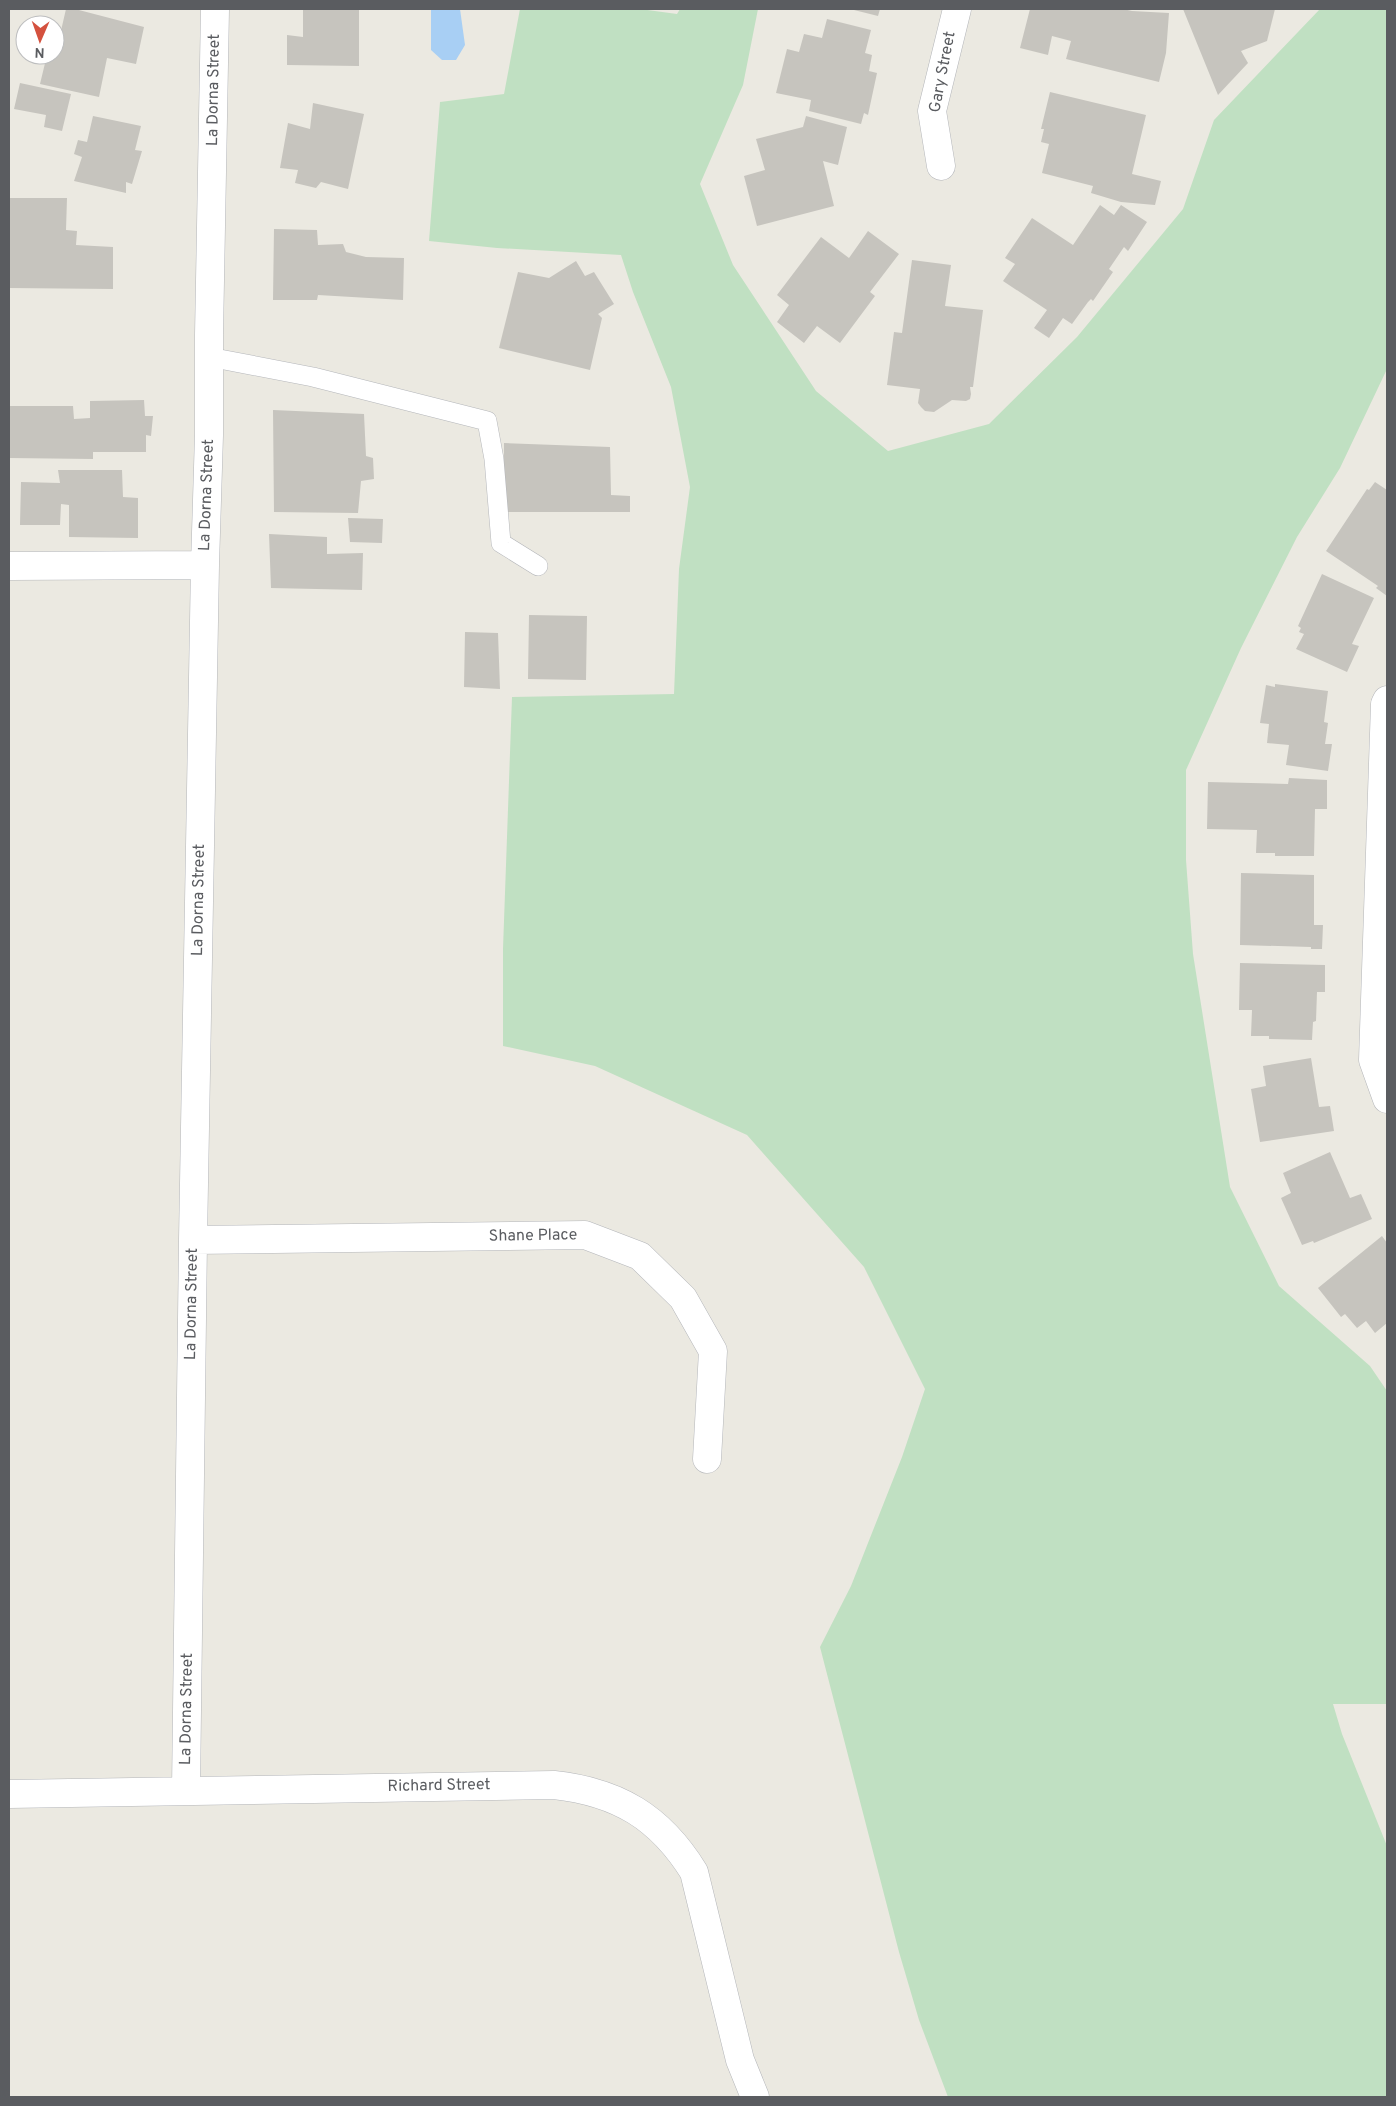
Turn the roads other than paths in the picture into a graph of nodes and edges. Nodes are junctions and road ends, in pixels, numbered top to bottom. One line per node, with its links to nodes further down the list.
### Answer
1 (215, 9): 4 (street, La Dorna Street)
2 (957, 9): 3 (street, Gary Street)
3 (941, 166)
4 (209, 357): 5 (street, La Dorna Street); 7 (lane)
5 (205, 565): 6 (street); 10 (street, La Dorna Street)
6 (9, 566)
7 (538, 566)
8 (1387, 700): 9 (street)
9 (1387, 1099)
10 (193, 1240): 11 (street, Shane Place); 12 (street, La Dorna Street)
11 (707, 1459)
12 (186, 1790): 13 (street, Richard Street); 14 (street, Richard Street)
13 (9, 1794)
14 (755, 2097)

